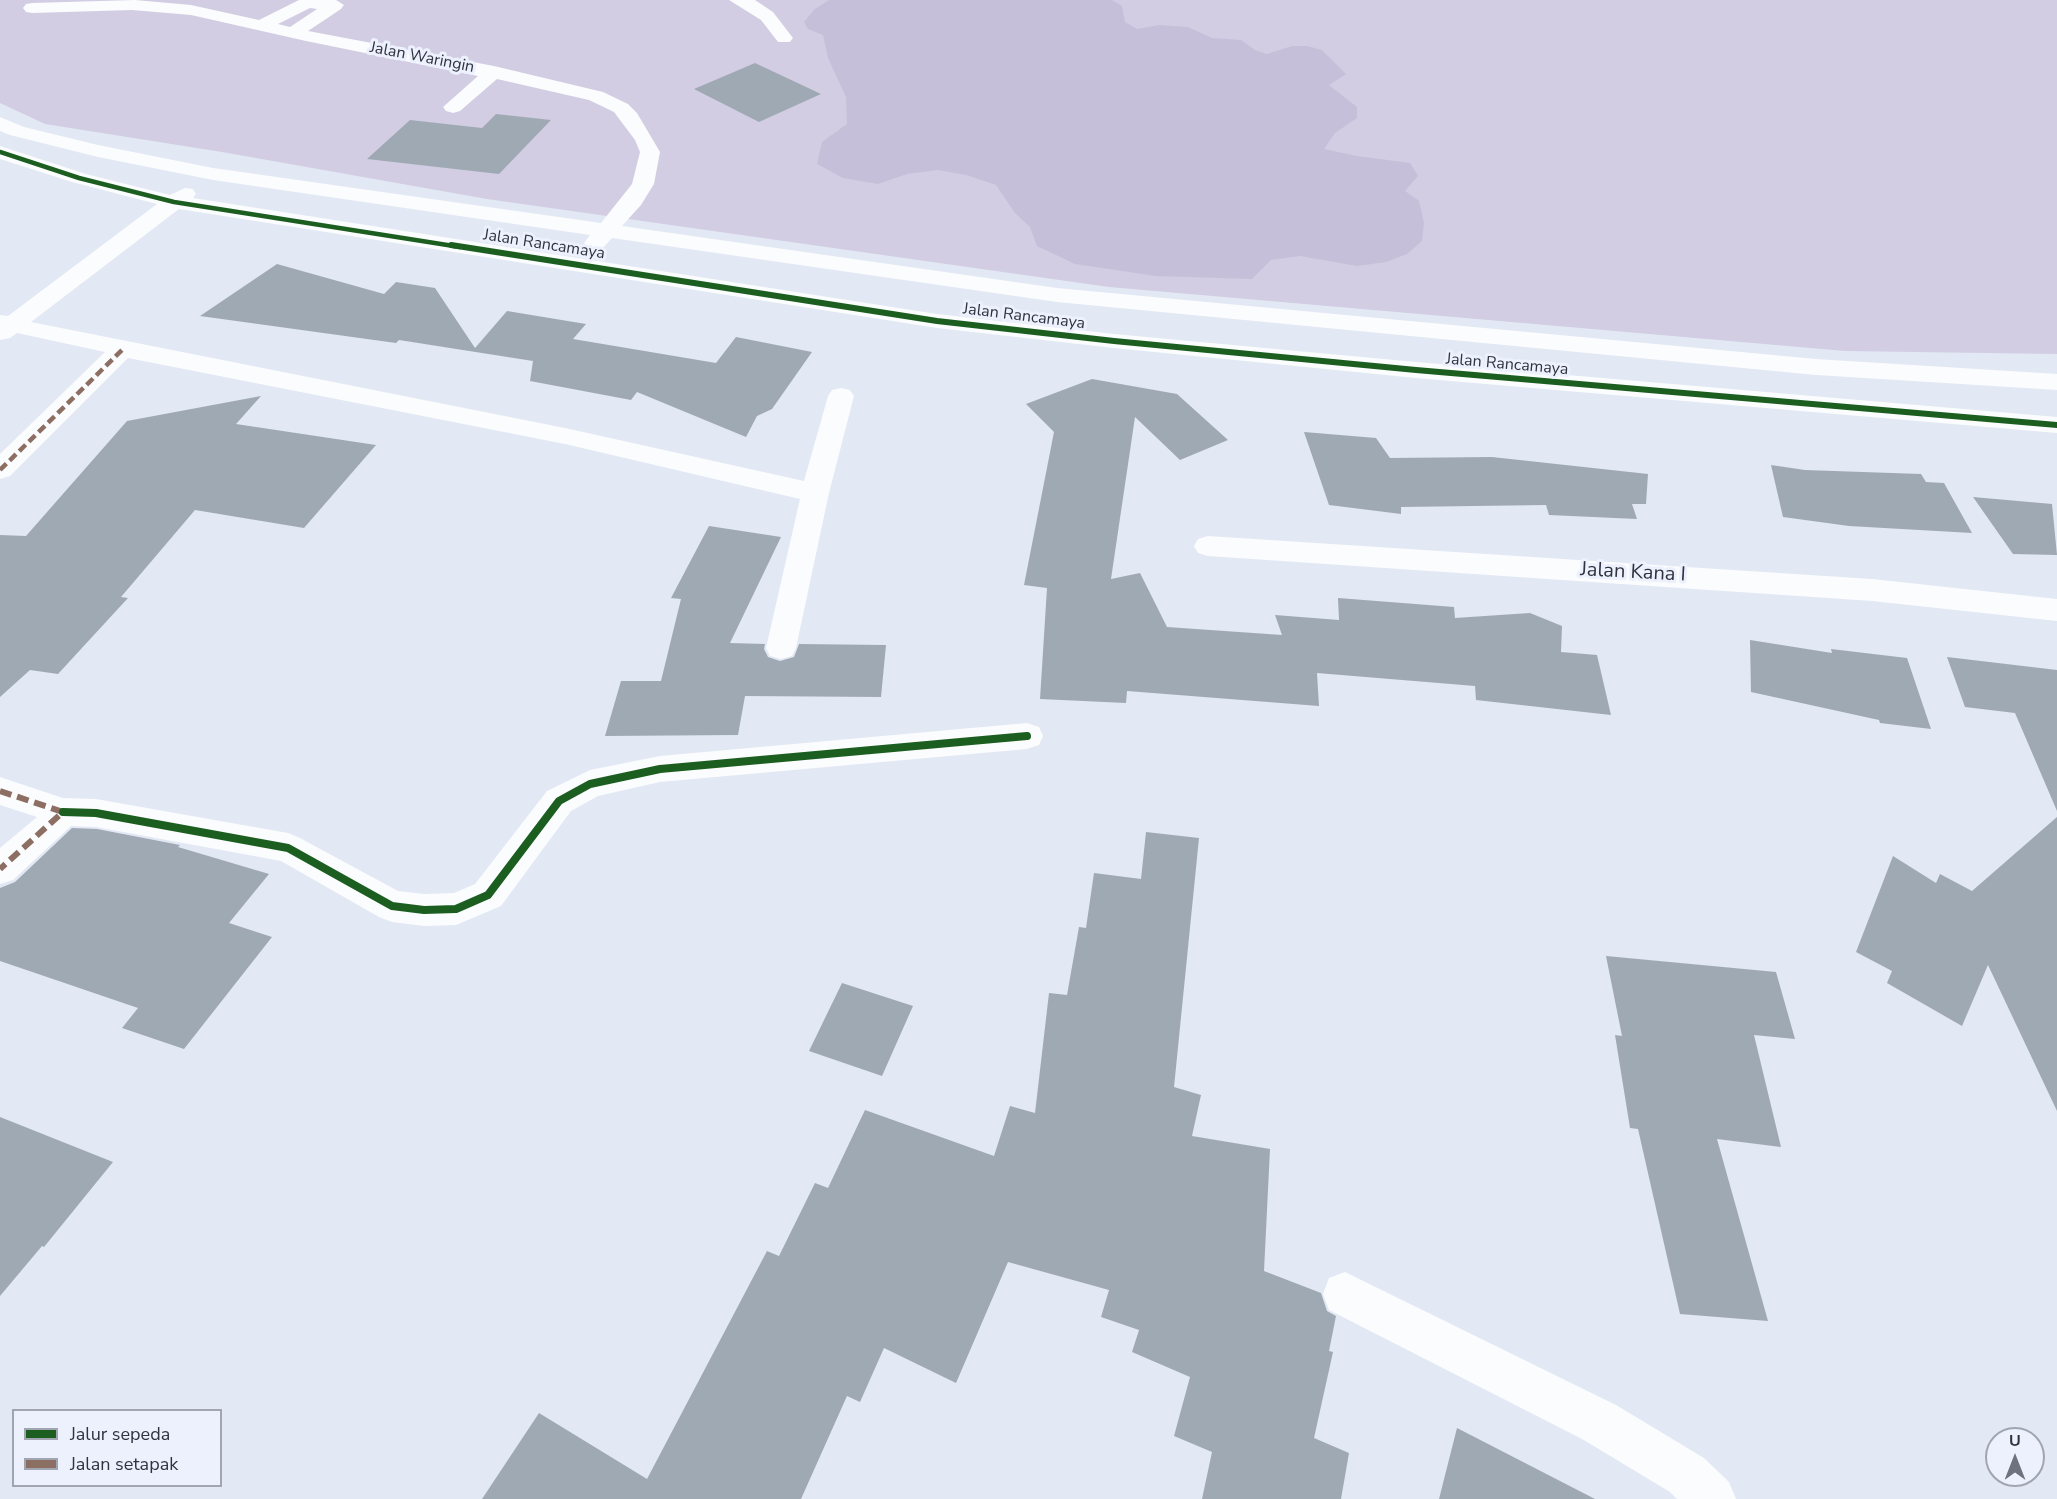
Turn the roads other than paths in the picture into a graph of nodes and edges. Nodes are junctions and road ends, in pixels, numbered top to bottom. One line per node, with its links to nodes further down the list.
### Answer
1 (738, 0): 5 (street)
2 (32, 8): 3 (street, Jalan Waringin)
3 (261, 26): 4 (street, Jalan Waringin); 4 (street)
4 (293, 33): 6 (street, Jalan Waringin)
5 (784, 38)
6 (494, 72): 7 (street); 12 (street, Jalan Waringin)
7 (453, 107)
8 (0, 123): 10 (street, Jalan Rancamaya)
9 (0, 152): 11 (street, Jalan Rancamaya)
10 (213, 174): 11 (street); 12 (street, Jalan Rancamaya)
11 (174, 202): 13 (street, Jalan Rancamaya); 14 (street)
12 (606, 231): 13 (street, Jalan Waringin); 16 (street, Jalan Rancamaya)
13 (576, 264): 19 (street, Jalan Rancamaya)
14 (4, 327): 15 (street)
15 (123, 350): 21 (street); 22 (street)
16 (1992, 378): 17 (street, Jalan Rancamaya); 19 (street)
17 (2057, 382)
18 (841, 396): 22 (street)
19 (2024, 424): 20 (street, Jalan Rancamaya)
20 (2057, 425)
21 (0, 471)
22 (815, 492): 25 (street)
23 (1208, 546): 24 (street, Jalan Kana I)
24 (2057, 610)
25 (781, 648)
26 (1028, 736): 28 (street)
27 (0, 791): 28 (street)
28 (63, 812): 29 (street)
29 (0, 869)
30 (1345, 1294): 31 (street)
31 (1712, 1499)

